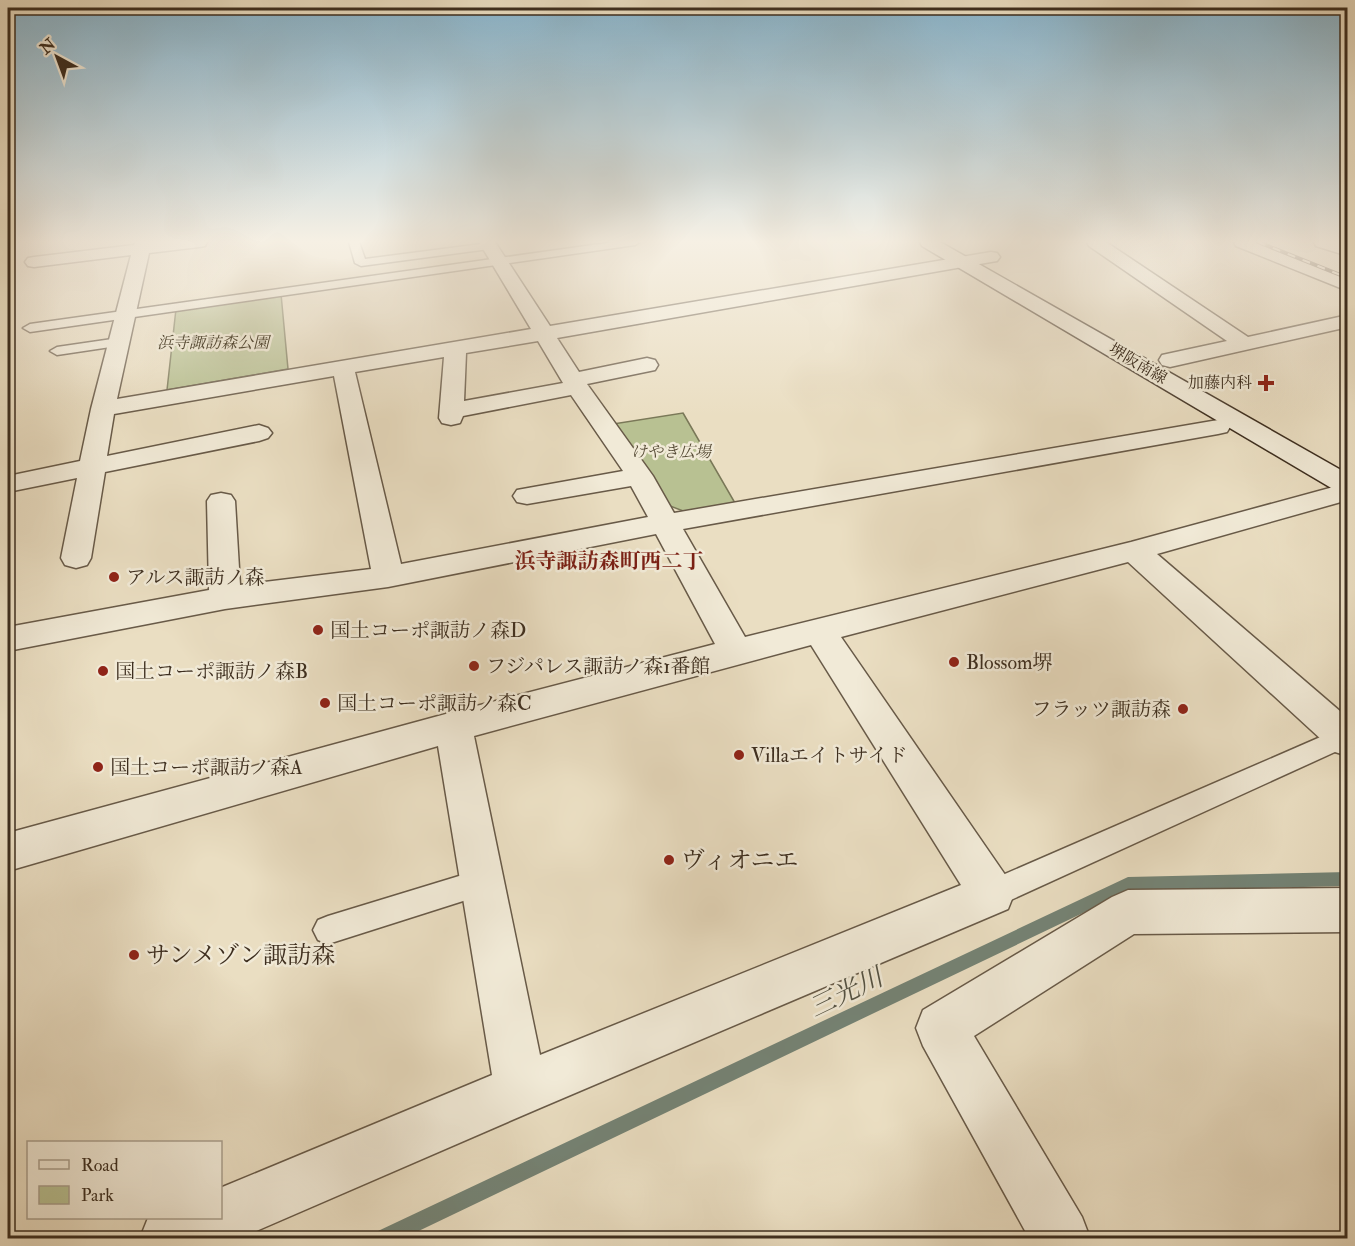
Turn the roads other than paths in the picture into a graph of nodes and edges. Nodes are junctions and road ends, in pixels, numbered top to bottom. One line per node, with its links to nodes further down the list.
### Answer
1 (129, 300): 8 (street)
2 (205, 300): 8 (lane)
3 (521, 300): 12 (street)
4 (716, 300): 12 (street)
5 (1043, 300): 27 (street, 堺阪南線)
6 (1066, 300): 16 (street, 堺阪南線)
7 (1180, 300): 14 (street)
8 (126, 314): 10 (lane); 13 (street)
9 (1347, 321): 14 (street)
10 (30, 328)
11 (62, 333): 13 (lane)
12 (542, 334): 15 (street); 19 (street)
13 (119, 342): 21 (street)
14 (1242, 342): 16 (street)
15 (456, 348): 18 (street); 19 (street)
16 (1170, 360): 20 (street, 堺阪南線)
17 (647, 365): 19 (street)
18 (343, 367): 21 (street); 34 (street)
19 (574, 384): 25 (street)
20 (1252, 406)
21 (102, 409): 24 (street)
22 (1218, 427): 31 (street)
23 (259, 433): 24 (street)
24 (92, 467): 26 (street); 33 (street)
25 (640, 476): 29 (street); 31 (street)
26 (8, 484)
27 (1347, 486)
28 (1347, 491): 32 (street)
29 (527, 496)
30 (222, 501): 35 (street)
31 (665, 523): 34 (street); 38 (street)
32 (1134, 551): 36 (street); 40 (street)
33 (76, 558)
34 (388, 577): 35 (street)
35 (225, 598): 37 (street)
36 (819, 631): 38 (street); 43 (street)
37 (8, 639)
38 (736, 652): 39 (street)
39 (453, 727): 41 (street); 42 (street)
40 (1346, 738): 43 (lane)
41 (8, 852)
42 (482, 882): 45 (lane); 46 (street)
43 (992, 894): 46 (street)
44 (1347, 910): 50 (street)
45 (328, 930)
46 (520, 1089): 47 (street)
47 (222, 1216)
48 (215, 1219): 49 (street)
49 (169, 1239)
50 (1061, 1239)

